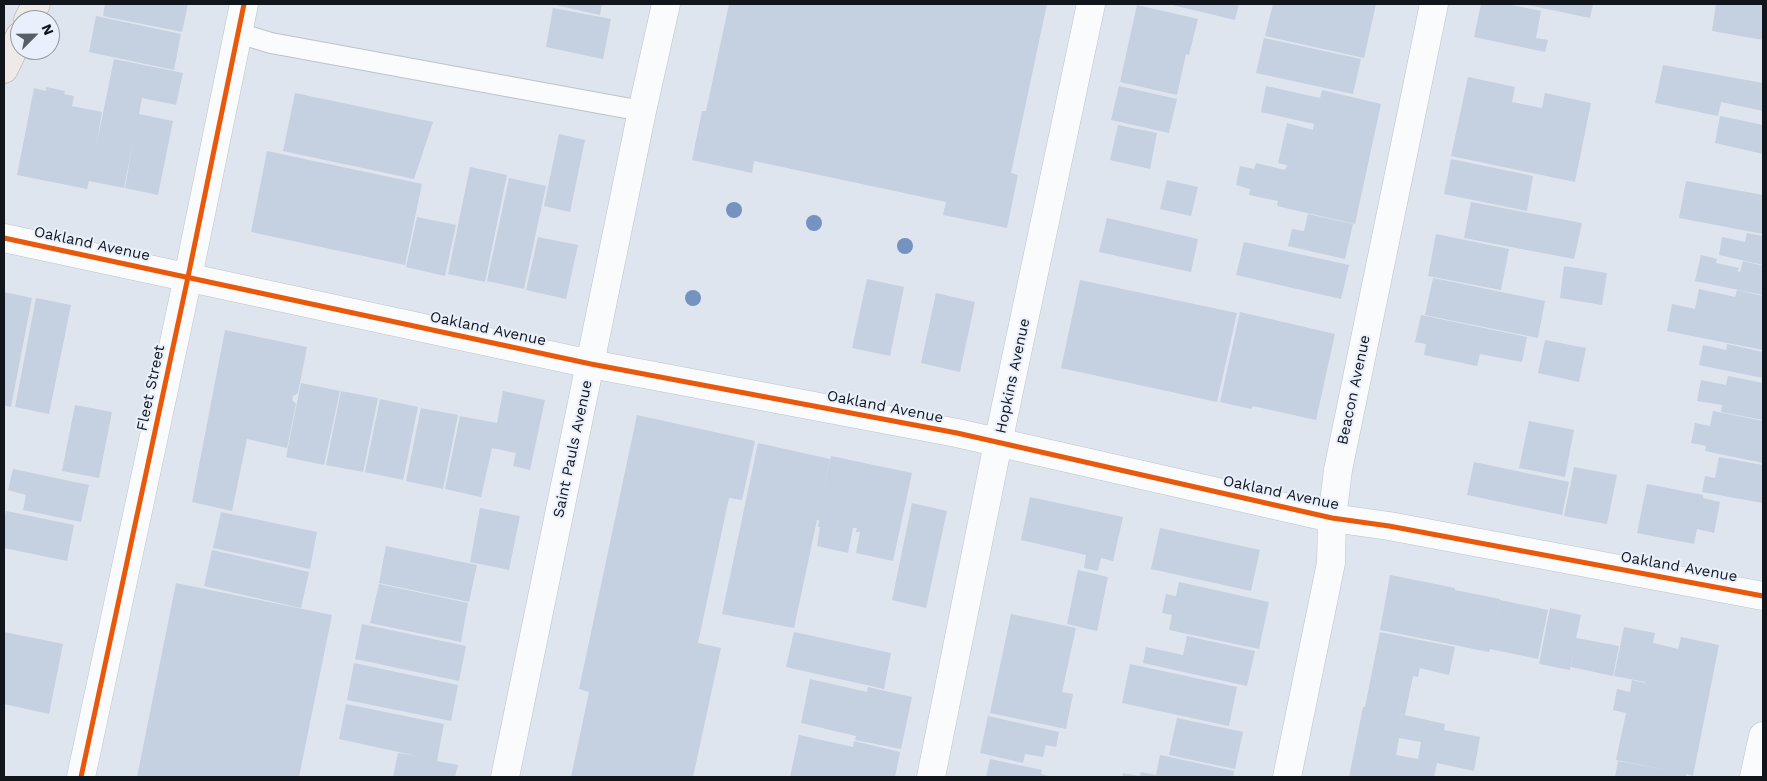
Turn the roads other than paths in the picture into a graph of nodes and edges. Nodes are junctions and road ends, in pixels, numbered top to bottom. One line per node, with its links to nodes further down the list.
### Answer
1 (244, 4): 5 (street, Fleet Street)
2 (666, 4): 8 (street, Saint Pauls Avenue)
3 (1091, 4): 12 (street, Hopkins Avenue)
4 (1434, 4): 13 (street, Beacon Avenue)
5 (238, 33): 8 (lane); 10 (street, Fleet Street)
6 (10, 57): 7 (main road)
7 (4, 70)
8 (642, 111): 11 (street, Saint Pauls Avenue)
9 (4, 238): 10 (street, Oakland Avenue)
10 (188, 277): 11 (street, Oakland Avenue); 16 (street, Fleet Street)
11 (590, 364): 12 (street, Oakland Avenue); 17 (street, Saint Pauls Avenue)
12 (998, 443): 13 (street, Oakland Avenue); 18 (street, Hopkins Avenue)
13 (1332, 518): 14 (street, Oakland Avenue); 19 (street, Beacon Avenue)
14 (1763, 596)
15 (1763, 736): 20 (street)
16 (81, 777)
17 (505, 777)
18 (930, 777)
19 (1287, 777)
20 (1754, 777)

